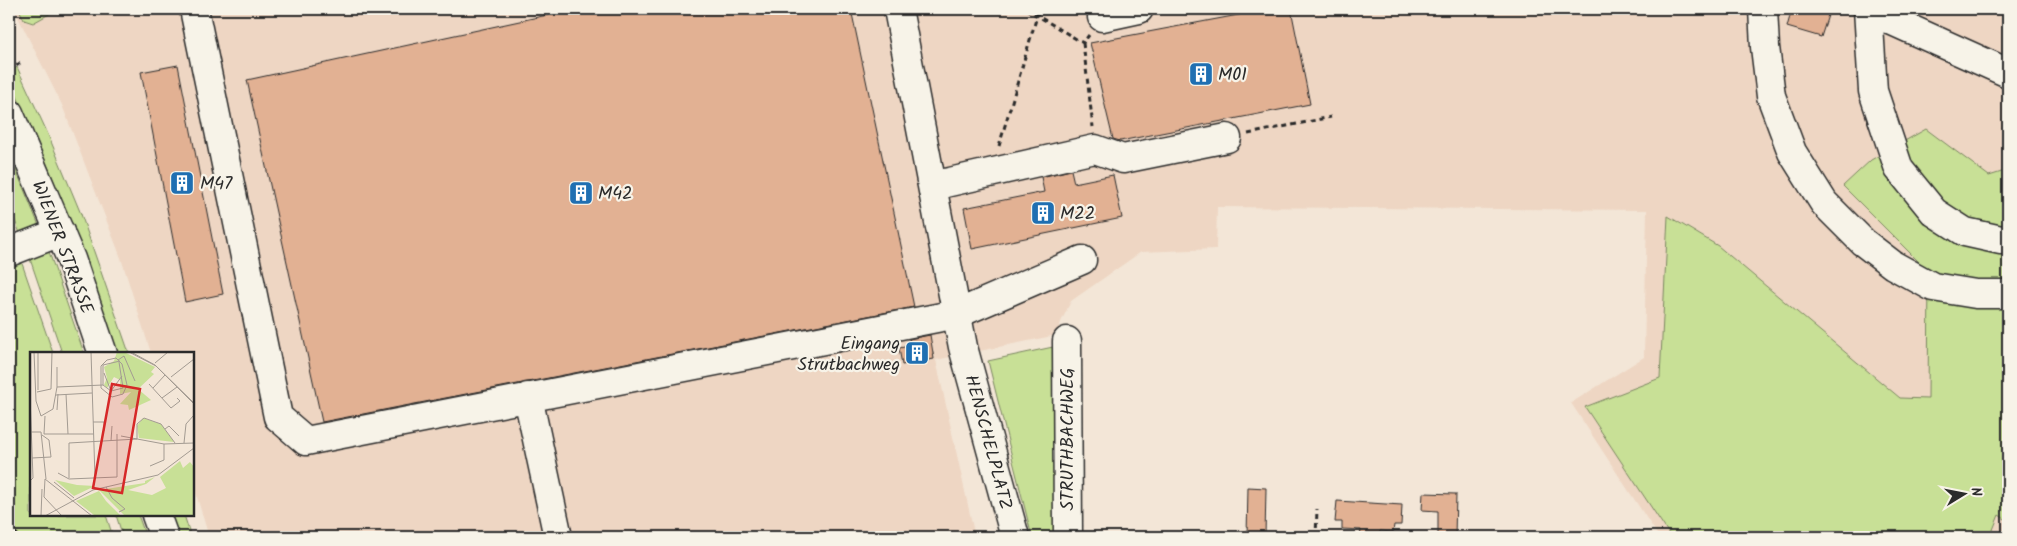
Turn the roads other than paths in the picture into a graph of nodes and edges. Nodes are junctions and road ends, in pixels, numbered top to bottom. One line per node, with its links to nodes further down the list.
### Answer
1 (194, 9): 19 (street)
2 (898, 9): 10 (street, HENSCHELPLATZ)
3 (1139, 9): 6 (street)
4 (1763, 9): 15 (street)
5 (1869, 9): 7 (street); 12 (street)
6 (1102, 17)
7 (2008, 74)
8 (9, 113): 11 (street, WIENER STRASSE)
9 (1227, 138): 10 (street)
10 (932, 186): 16 (street, HENSCHELPLATZ)
11 (60, 232): 13 (street); 18 (street, WIENER STRASSE)
12 (2008, 239)
13 (9, 252)
14 (1082, 260): 16 (street)
15 (2008, 294)
16 (956, 314): 19 (street); 23 (street, HENSCHELPLATZ)
17 (1067, 341): 24 (street, STRUTHBACHWEG)
18 (102, 352)
19 (528, 398): 22 (street)
20 (156, 516): 21 (street)
21 (164, 537)
22 (558, 537)
23 (1015, 537)
24 (1068, 537)

